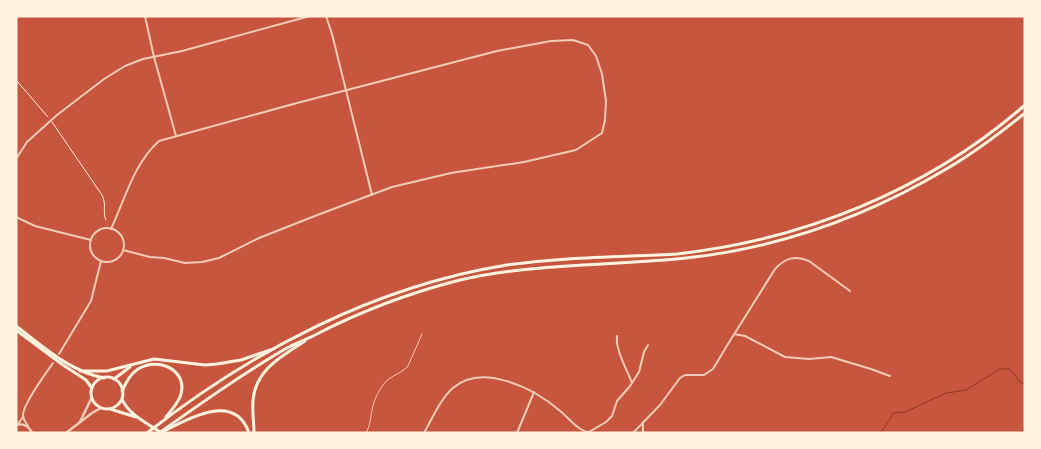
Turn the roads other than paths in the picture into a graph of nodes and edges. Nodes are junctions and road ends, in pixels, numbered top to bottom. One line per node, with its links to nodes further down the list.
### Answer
1 (145, 16): 4 (street)
2 (310, 16): 4 (street)
3 (326, 16): 5 (street)
4 (154, 56): 8 (street); 9 (street)
5 (345, 90): 8 (street); 10 (street); 10 (street)
6 (1025, 105): 23 (highway)
7 (1025, 113): 20 (highway)
8 (176, 136): 12 (street)
9 (16, 159)
10 (372, 195): 14 (street)
11 (16, 217): 13 (street)
12 (111, 228): 13 (street); 14 (street)
13 (91, 240): 15 (street)
14 (123, 250): 15 (street)
15 (101, 261): 24 (street)
16 (850, 291): 19 (street)
17 (16, 328): 27 (highway); 32 (highway)
18 (422, 334): 52 (lane)
19 (734, 334): 28 (street); 42 (street)
20 (312, 336): 49 (highway); 51 (highway)
21 (617, 336): 31 (street)
22 (648, 346): 31 (street)
23 (277, 348): 26 (highway); 41 (highway)
24 (59, 354)
25 (53, 363): 39 (street)
26 (132, 365): 27 (highway); 30 (highway)
27 (80, 371): 29 (highway)
28 (890, 376)
29 (104, 378): 30 (highway); 32 (highway)
30 (114, 379): 33 (highway)
31 (632, 383): 34 (street)
32 (92, 388): 35 (highway)
33 (122, 391): 36 (highway); 41 (highway)
34 (534, 392): 53 (street); 54 (street)
35 (92, 397): 37 (highway); 43 (street)
36 (122, 398): 38 (highway); 40 (highway)
37 (101, 408): 38 (highway); 43 (street)
38 (109, 409): 40 (highway)
39 (23, 417): 44 (street); 45 (street)
40 (138, 418): 49 (highway)
41 (164, 419): 48 (highway)
42 (643, 422): 55 (street); 56 (street)
43 (79, 423): 47 (street)
44 (17, 424): 45 (street)
45 (28, 427): 46 (street)
46 (32, 433)
47 (66, 433)
48 (147, 433)
49 (160, 433): 50 (highway)
50 (249, 433)
51 (254, 433)
52 (366, 433)
53 (424, 433)
54 (517, 433)
55 (633, 433)
56 (643, 433)

